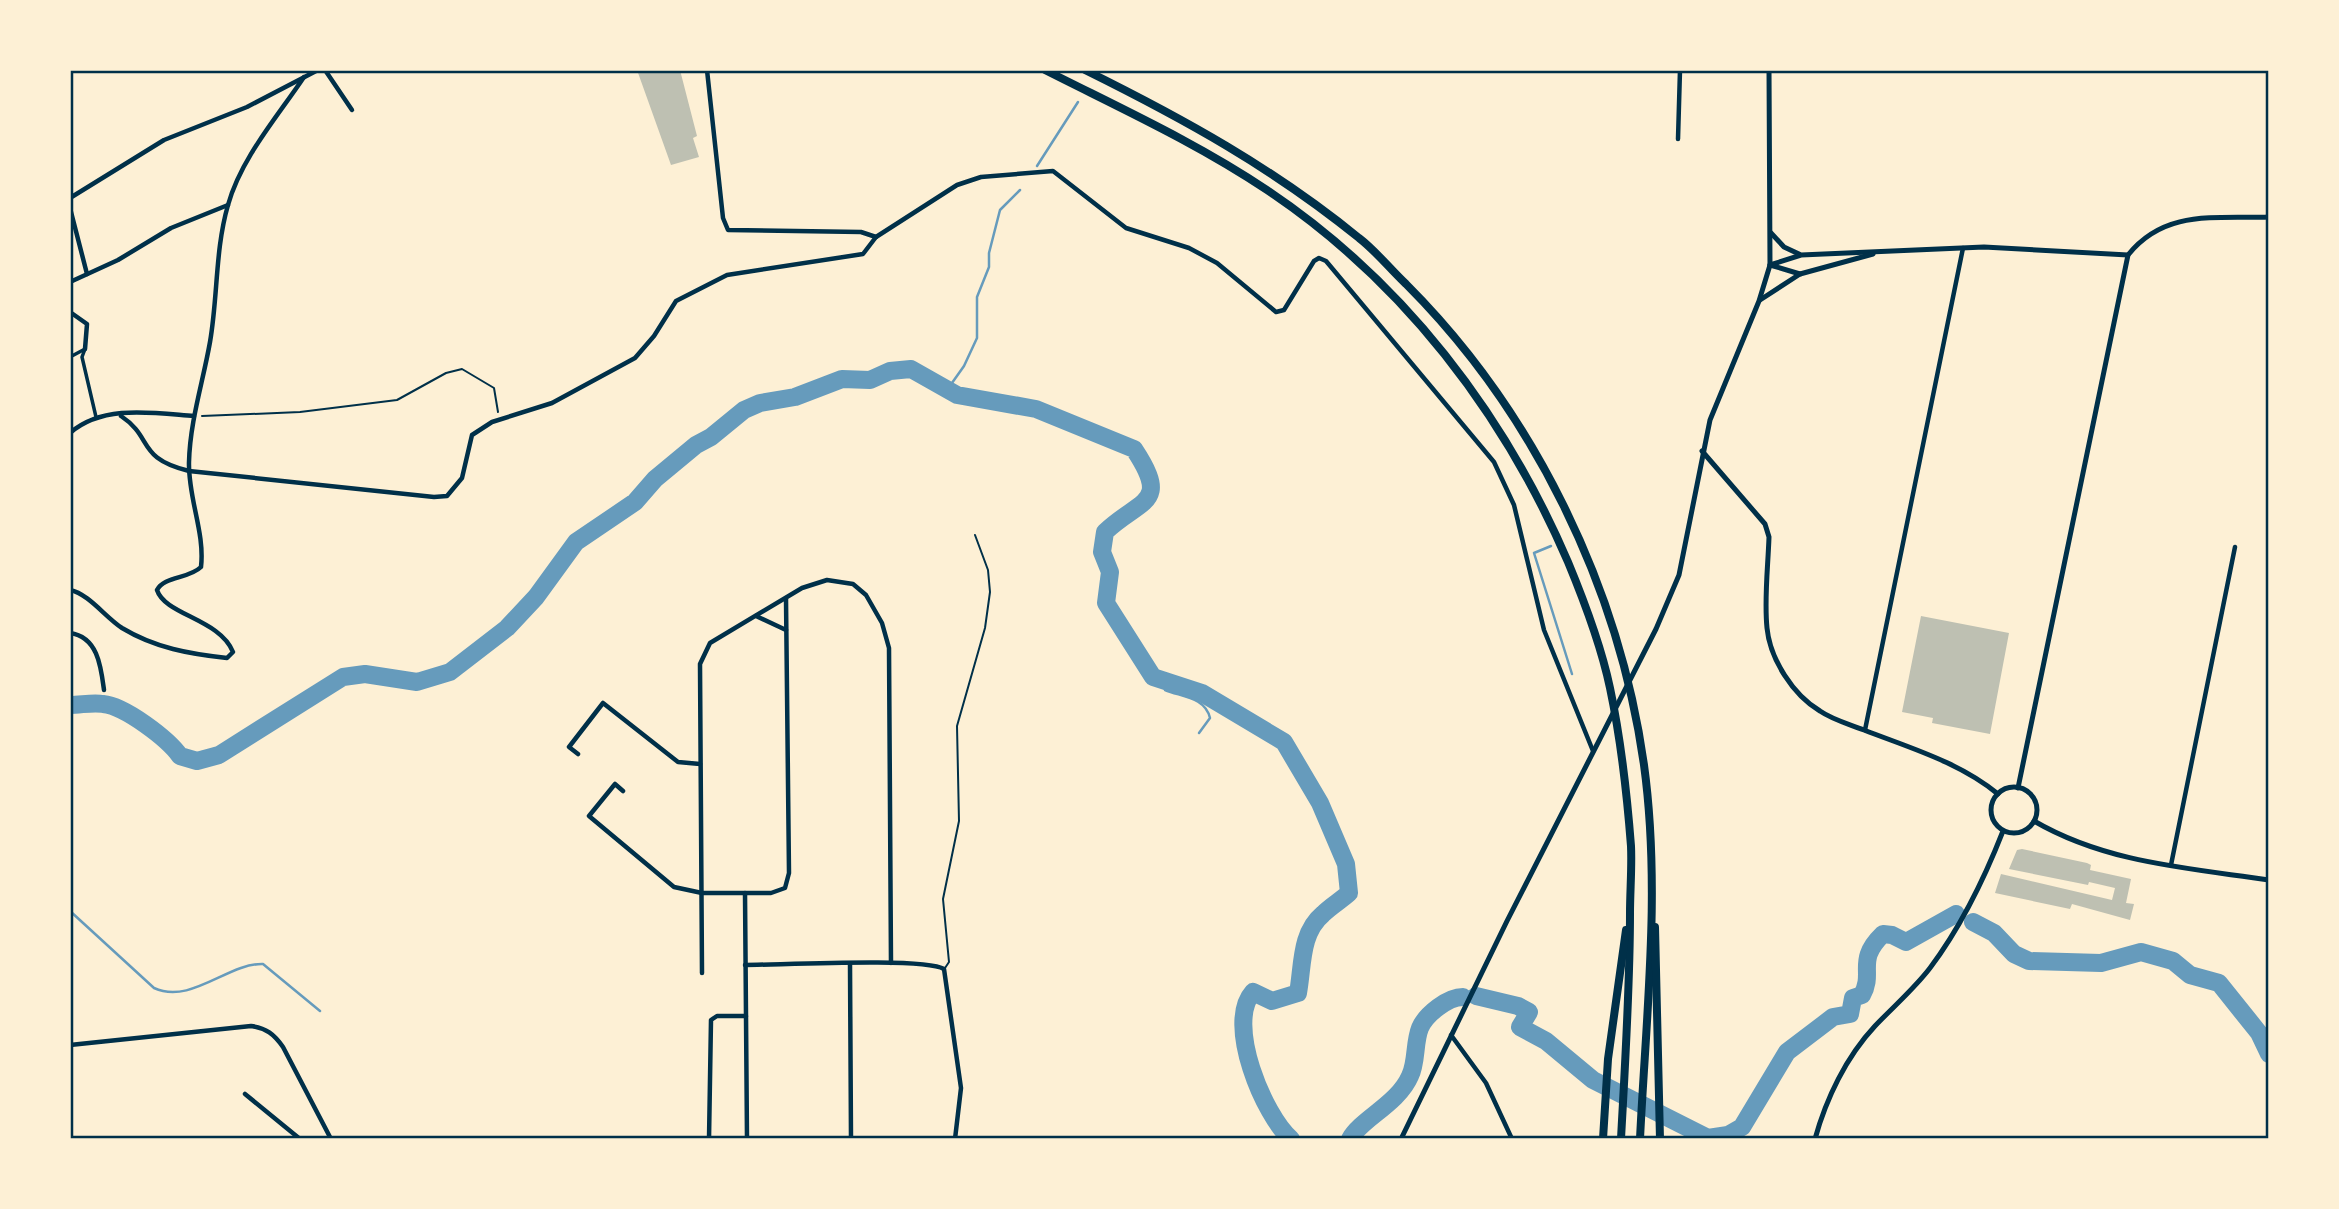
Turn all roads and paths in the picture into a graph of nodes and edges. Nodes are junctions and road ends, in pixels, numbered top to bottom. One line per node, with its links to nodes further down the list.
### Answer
1 (318, 70): 8 (street)
2 (325, 70): 9 (street)
3 (708, 70): 16 (street)
4 (1045, 70): 57 (highway)
5 (1085, 70): 58 (highway)
6 (1680, 70): 10 (street)
7 (1769, 70): 15 (street)
8 (304, 77): 11 (street); 12 (street)
9 (352, 110)
10 (1678, 139)
11 (70, 198)
12 (228, 205): 22 (street); 30 (street)
13 (70, 208): 22 (street)
14 (2269, 217): 20 (street)
15 (1771, 233): 19 (street); 21 (street)
16 (876, 237): 32 (street); 45 (street)
17 (1963, 248): 18 (street); 20 (street); 44 (street)
18 (1882, 251): 19 (street); 23 (street)
19 (1801, 255): 21 (street)
20 (2128, 255): 48 (street)
21 (1770, 265): 23 (street); 25 (street)
22 (87, 274): 24 (street)
23 (1800, 274): 25 (street)
24 (70, 282)
25 (1759, 300): 34 (street)
26 (70, 312): 27 (street)
27 (85, 348): 28 (street); 31 (street)
28 (70, 357)
29 (121, 416): 30 (street); 31 (street); 35 (street)
30 (194, 416): 32 (path); 35 (street)
31 (96, 417): 33 (street)
32 (498, 419): 35 (street)
33 (70, 433)
34 (1702, 451): 44 (street); 45 (street)
35 (189, 471): 38 (street)
36 (975, 535): 62 (lane)
37 (2235, 547): 53 (street)
38 (70, 590)
39 (786, 598): 40 (street); 41 (street); 59 (street)
40 (756, 617): 41 (street); 47 (street)
41 (786, 630): 55 (street)
42 (70, 633): 43 (street)
43 (104, 690)
44 (1865, 730): 50 (street)
45 (1595, 748): 65 (street)
46 (578, 754): 47 (street)
47 (700, 764): 56 (street)
48 (2018, 788): 50 (street); 51 (street)
49 (623, 791): 56 (street)
50 (1998, 794): 52 (street)
51 (2034, 821): 52 (street); 53 (street)
52 (2003, 831): 81 (street)
53 (2171, 865): 54 (street)
54 (2269, 880)
55 (745, 893): 56 (street); 61 (street)
56 (702, 894): 63 (street)
57 (1627, 949): 68 (highway); 78 (highway)
58 (1653, 951): 79 (highway); 80 (highway)
59 (891, 963): 60 (street); 62 (street)
60 (849, 964): 61 (street); 74 (street)
61 (745, 965): 64 (street)
62 (944, 969): 75 (street)
63 (702, 973)
64 (746, 1016): 72 (street); 73 (street)
65 (1450, 1034): 76 (street); 77 (street)
66 (70, 1045): 70 (street)
67 (245, 1094): 69 (street)
68 (1603, 1138)
69 (300, 1139)
70 (331, 1139)
71 (696, 1139): 72 (street)
72 (709, 1139)
73 (747, 1139)
74 (851, 1139)
75 (955, 1139)
76 (1401, 1139)
77 (1512, 1139)
78 (1621, 1139)
79 (1640, 1139)
80 (1660, 1139)
81 (1815, 1139)

